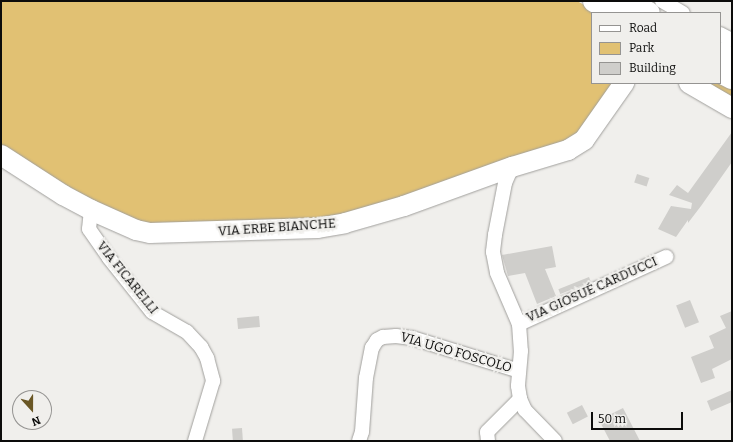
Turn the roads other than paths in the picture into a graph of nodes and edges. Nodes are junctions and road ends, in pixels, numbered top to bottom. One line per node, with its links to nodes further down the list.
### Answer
1 (594, 1): 4 (main road)
2 (628, 1): 5 (main road)
3 (662, 1): 6 (street)
4 (613, 12)
5 (647, 12)
6 (681, 12)
7 (721, 34): 8 (street)
8 (732, 40)
9 (721, 54): 10 (main road)
10 (732, 60)
11 (721, 72): 12 (main road)
12 (732, 78)
13 (623, 84): 17 (street, VIA ERBE BIANCHE)
14 (691, 84): 15 (street)
15 (732, 108)
16 (1, 154): 18 (street, VIA ERBE BIANCHE)
17 (512, 167): 18 (street, VIA ERBE BIANCHE); 20 (street)
18 (91, 210): 23 (street, VIA FICARELLI)
19 (666, 257): 20 (street, VIA GIOSUÉ CARDUCCI)
20 (519, 324): 21 (street)
21 (519, 371): 22 (street); 24 (street, VIA UGO FOSCOLO)
22 (520, 399): 25 (street); 26 (street)
23 (195, 441)
24 (358, 441)
25 (488, 441)
26 (555, 441)

